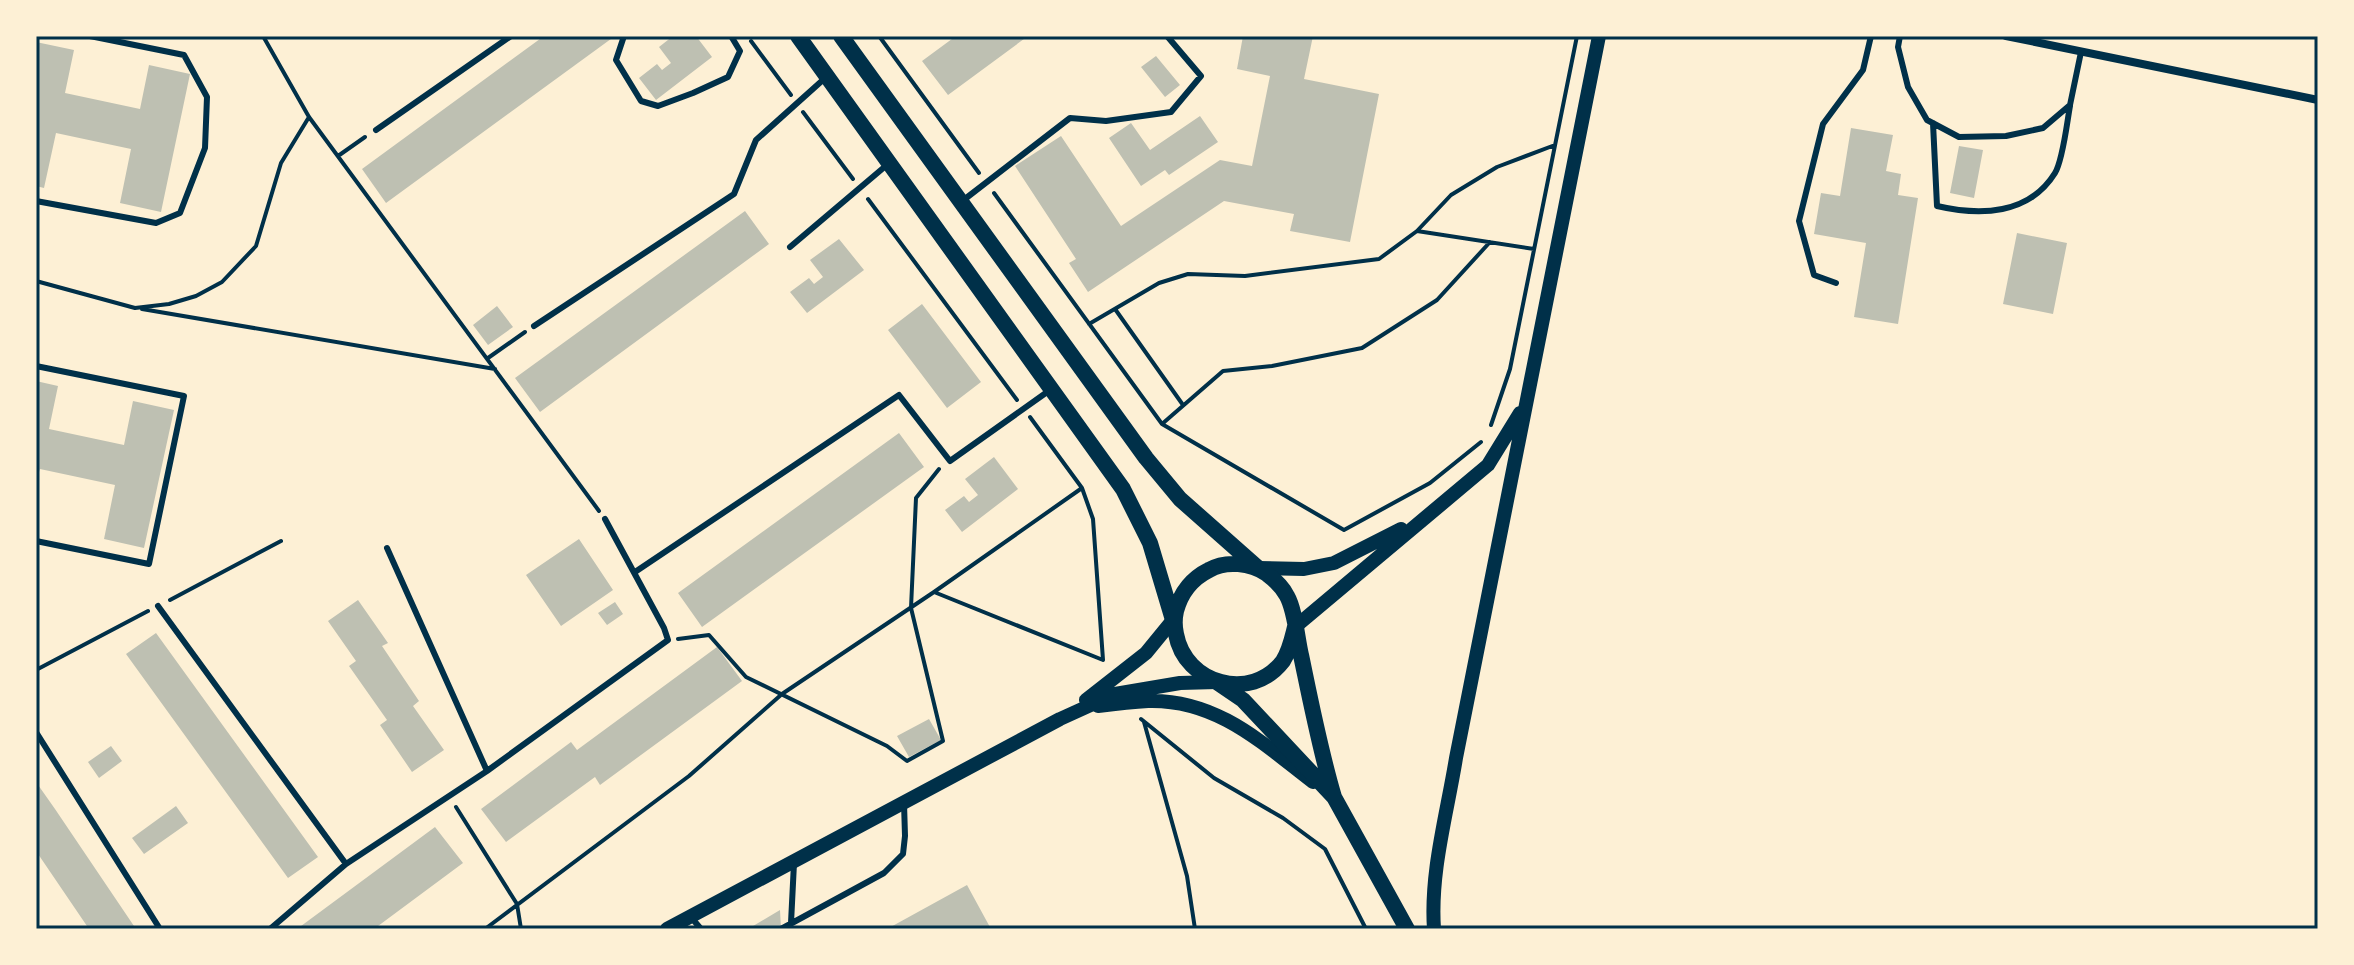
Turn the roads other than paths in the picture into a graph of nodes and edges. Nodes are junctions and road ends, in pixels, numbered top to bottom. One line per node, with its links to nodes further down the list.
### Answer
1 (90, 36): 19 (lane)
2 (511, 36): 17 (lane)
3 (624, 36): 4 (lane)
4 (731, 36)
5 (798, 36): 13 (main road)
6 (841, 36): 20 (main road)
7 (1167, 36): 20 (lane)
8 (1599, 36): 26 (street)
9 (1871, 36): 22 (lane)
10 (1900, 36): 16 (lane)
11 (2006, 36): 12 (street)
12 (2081, 52): 14 (street); 15 (lane)
13 (827, 76): 18 (main road); 23 (lane)
14 (2318, 100)
15 (2070, 105): 16 (lane); 16 (lane)
16 (1933, 123)
17 (376, 130)
18 (889, 163): 21 (lane); 25 (main road)
19 (36, 201)
20 (961, 202): 31 (main road)
21 (790, 247)
22 (1836, 283)
23 (534, 326)
24 (36, 366): 29 (lane)
25 (1051, 389): 32 (lane); 34 (main road)
26 (1525, 406): 27 (street); 52 (street)
27 (1427, 515): 31 (street); 35 (street)
28 (605, 519): 32 (lane)
29 (36, 541)
30 (387, 548): 39 (lane)
31 (1258, 568): 34 (main road); 35 (main road)
32 (635, 572): 39 (lane)
33 (158, 606): 43 (lane)
34 (1173, 620): 36 (main road); 37 (street)
35 (1295, 627): 36 (main road); 40 (main road)
36 (1217, 682): 37 (street); 40 (main road)
37 (1060, 719): 40 (street); 41 (street)
38 (36, 732): 46 (lane)
39 (487, 771): 43 (lane)
40 (1334, 797): 51 (main road)
41 (904, 803): 42 (street); 45 (lane)
42 (794, 861): 44 (street); 45 (lane)
43 (346, 864): 47 (lane)
44 (690, 916): 48 (street); 49 (lane)
45 (791, 923): 50 (lane)
46 (160, 929)
47 (270, 929)
48 (667, 929)
49 (701, 929)
50 (781, 929)
51 (1407, 929)
52 (1434, 929)

